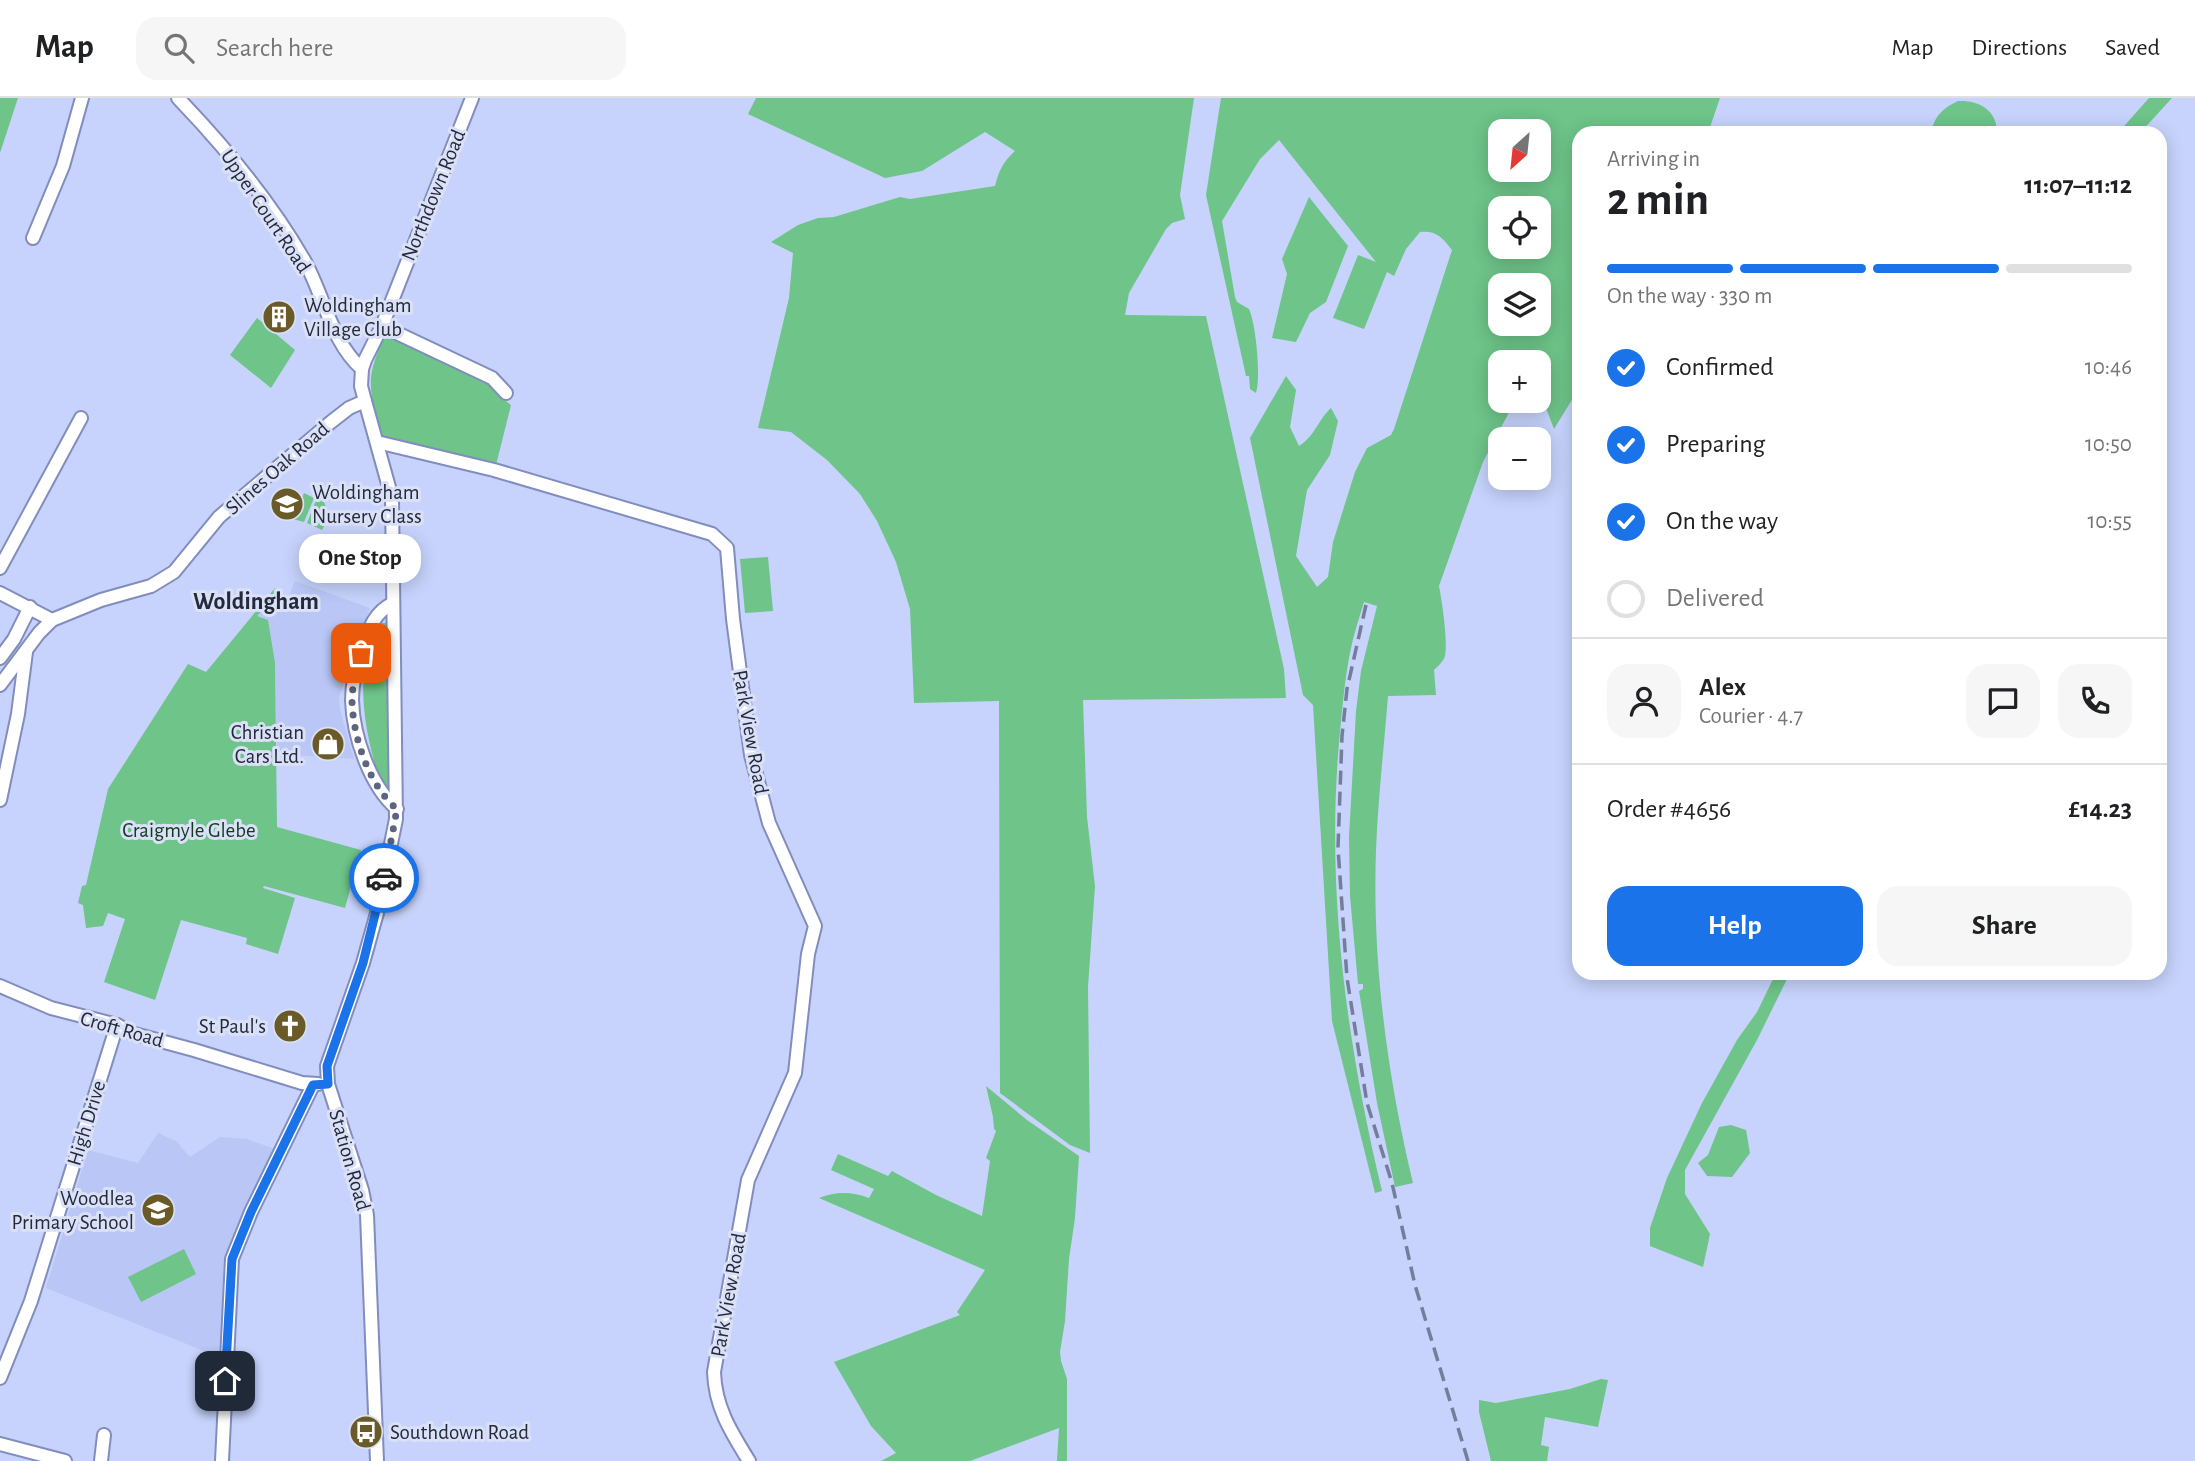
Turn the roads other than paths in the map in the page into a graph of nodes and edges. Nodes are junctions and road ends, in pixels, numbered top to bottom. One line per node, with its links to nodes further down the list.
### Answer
1 (82, 98): 4 (street)
2 (178, 98): 6 (street, Upper Court Road)
3 (472, 98): 5 (street, Northdown Road)
4 (33, 238)
5 (382, 326): 6 (street, Northdown Road); 7 (street)
6 (362, 369): 8 (street, Station Road)
7 (506, 393)
8 (365, 401): 10 (street, Station Road); 15 (street, Slines Oak Road)
9 (81, 418): 11 (street)
10 (377, 442): 13 (street, Station Road); 33 (street, Park View Road)
11 (0, 568)
12 (0, 593): 14 (street)
13 (393, 603): 20 (street, Station Road); 20 (street)
14 (30, 607): 15 (street); 17 (street)
15 (52, 620): 16 (street, Slines Oak Road)
16 (26, 649): 18 (street, Slines Oak Road); 19 (street)
17 (0, 658)
18 (0, 685)
19 (0, 800)
20 (397, 809): 23 (street, Station Road)
21 (0, 986): 22 (street, Croft Road)
22 (117, 1026): 24 (street, Croft Road); 25 (street, High Drive)
23 (328, 1084): 24 (street, Croft Road); 32 (street, Station Road)
24 (313, 1085): 31 (street)
25 (3, 1360): 26 (street, High Drive)
26 (0, 1378)
27 (104, 1435): 30 (street)
28 (0, 1444): 29 (street)
29 (65, 1461)
30 (102, 1461)
31 (222, 1461)
32 (377, 1461)
33 (749, 1461)

